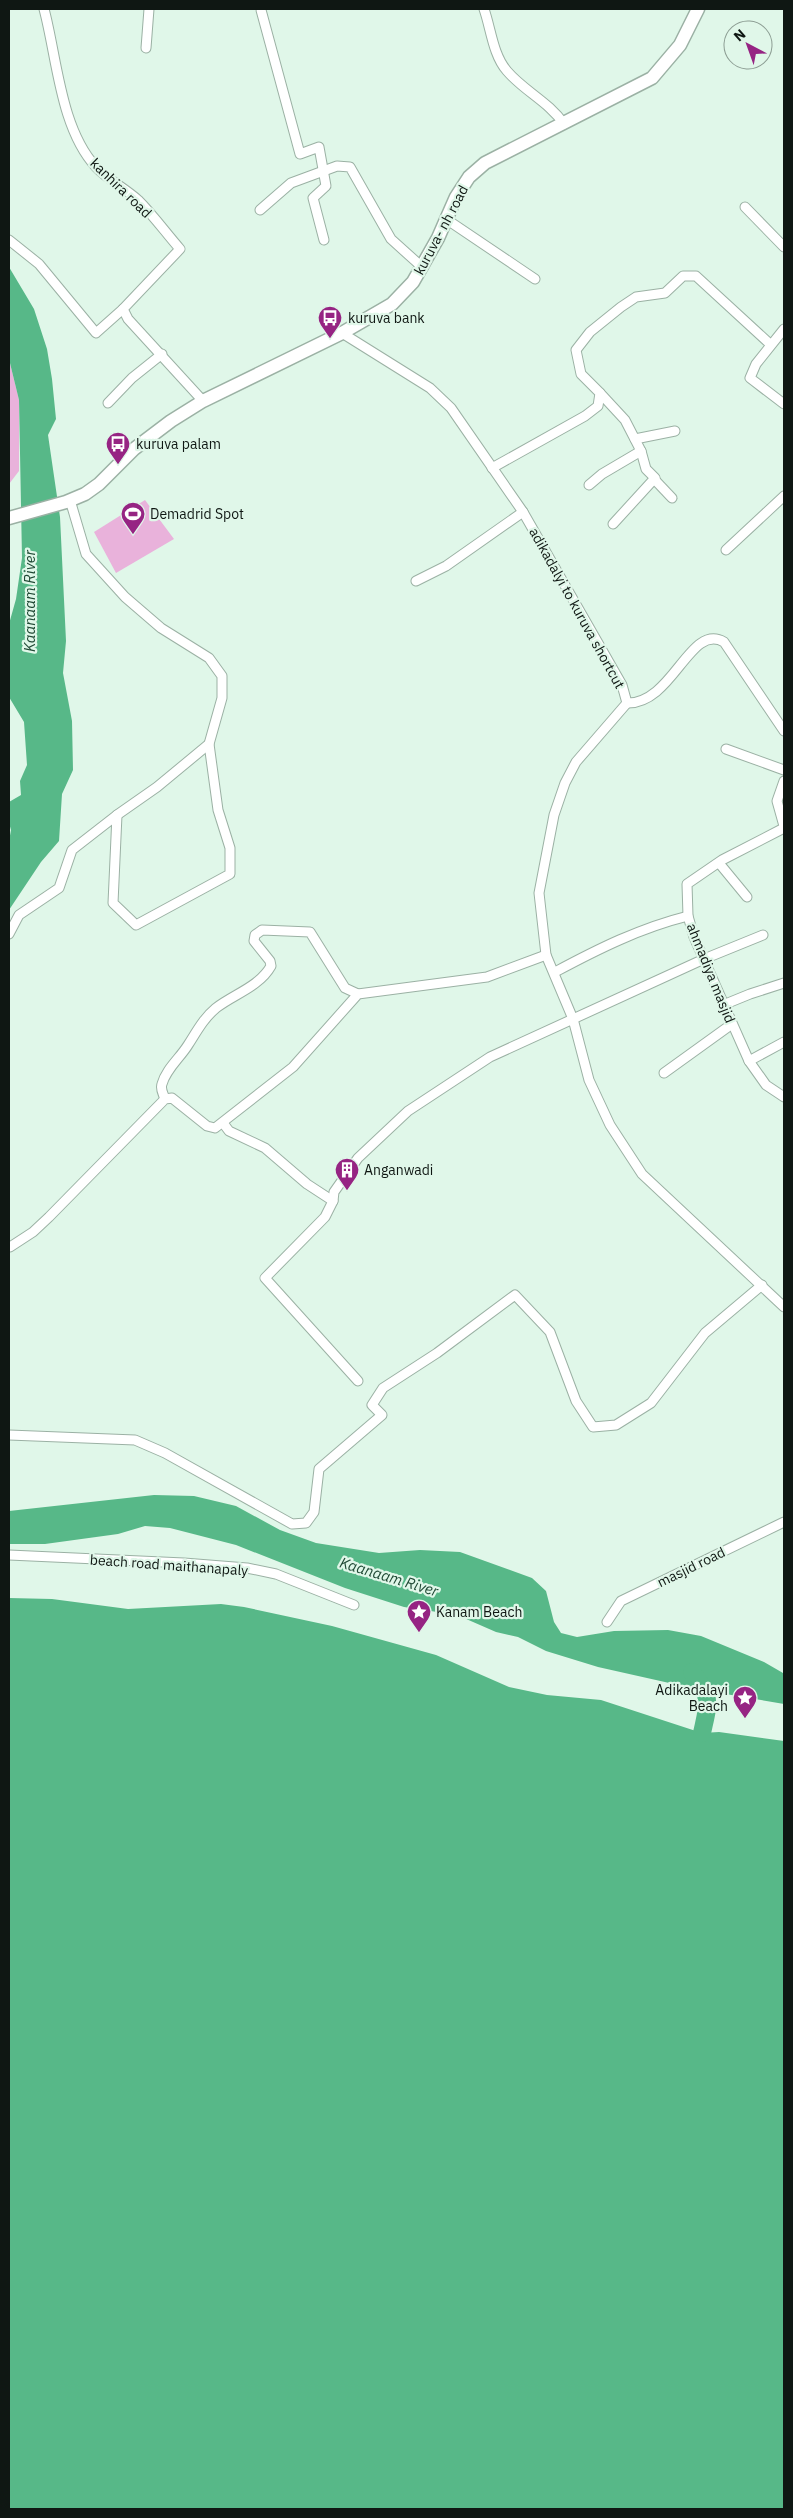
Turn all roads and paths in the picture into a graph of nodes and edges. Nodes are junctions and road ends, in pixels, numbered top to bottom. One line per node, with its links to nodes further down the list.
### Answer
1 (44, 9): 17 (street, kanhira road)
2 (149, 9): 6 (street)
3 (262, 9): 8 (street)
4 (484, 9): 7 (street)
5 (698, 9): 7 (main road, kuruva- nh road)
6 (146, 48)
7 (564, 124): 11 (main road, kuruva- nh road)
8 (324, 171): 10 (street); 13 (street); 15 (street)
9 (745, 207): 14 (street)
10 (260, 210)
11 (446, 220): 15 (main road, kuruva- nh road); 16 (street)
12 (9, 240): 17 (street)
13 (324, 240)
14 (784, 248)
15 (422, 267): 19 (main road, kuruva- nh road)
16 (535, 279)
17 (123, 309): 21 (street)
18 (784, 329): 20 (street)
19 (342, 333): 23 (main road, kuruva- nh road); 29 (street, adikadalyi to kuruva shortcut)
20 (770, 344): 22 (street); 25 (street)
21 (162, 354): 23 (street); 24 (street)
22 (600, 394): 27 (street); 29 (street)
23 (203, 401): 34 (main road, kuruva- nh road)
24 (108, 404)
25 (784, 404)
26 (675, 431): 27 (street)
27 (635, 439): 28 (street)
28 (641, 451): 30 (street); 31 (street)
29 (492, 468): 35 (street, adikadalyi to kuruva shortcut)
30 (654, 478): 33 (street); 37 (street)
31 (589, 485)
32 (784, 496): 38 (street)
33 (672, 498)
34 (68, 501): 36 (main road, kuruva- nh road); 42 (street)
35 (523, 512): 39 (street); 40 (street, adikadalyi to kuruva shortcut)
36 (9, 517)
37 (613, 524)
38 (726, 550)
39 (416, 582)
40 (627, 703): 41 (street); 53 (street, adikadalyi to kuruva shortcut)
41 (784, 731)
42 (209, 744): 46 (street); 46 (street)
43 (726, 749): 44 (street)
44 (784, 770)
45 (784, 781): 47 (street)
46 (117, 815): 51 (street)
47 (784, 827): 48 (street, ahmadiya masjid)
48 (719, 863): 49 (street); 50 (street, ahmadiya masjid)
49 (747, 897)
50 (688, 916): 54 (street, ahmadiya masjid); 55 (street)
51 (9, 934)
52 (763, 935): 54 (street)
53 (546, 955): 55 (street, adikadalyi to kuruva shortcut); 57 (street)
54 (704, 959): 58 (street, ahmadiya masjid); 59 (street)
55 (555, 972): 59 (street, adikadalyi to kuruva shortcut)
56 (784, 983): 58 (street)
57 (358, 994): 65 (street); 66 (street)
58 (723, 1005): 60 (street, ahmadiya masjid)
59 (573, 1019): 67 (street); 69 (street, adikadalyi to kuruva shortcut)
60 (732, 1024): 62 (street, ahmadiya masjid); 63 (street)
61 (784, 1042): 62 (street)
62 (749, 1061): 64 (street, ahmadiya masjid)
63 (664, 1073)
64 (784, 1097)
65 (165, 1099): 66 (street); 68 (street)
66 (223, 1123): 67 (street)
67 (333, 1201): 71 (street)
68 (10, 1247)
69 (762, 1285): 70 (street, adikadalyi to kuruva shortcut); 72 (street)
70 (784, 1307)
71 (358, 1381)
72 (9, 1435)
73 (784, 1522): 76 (street, masjid road)
74 (9, 1555): 75 (street, beach road maithanapaly)
75 (354, 1605)
76 (607, 1622)

